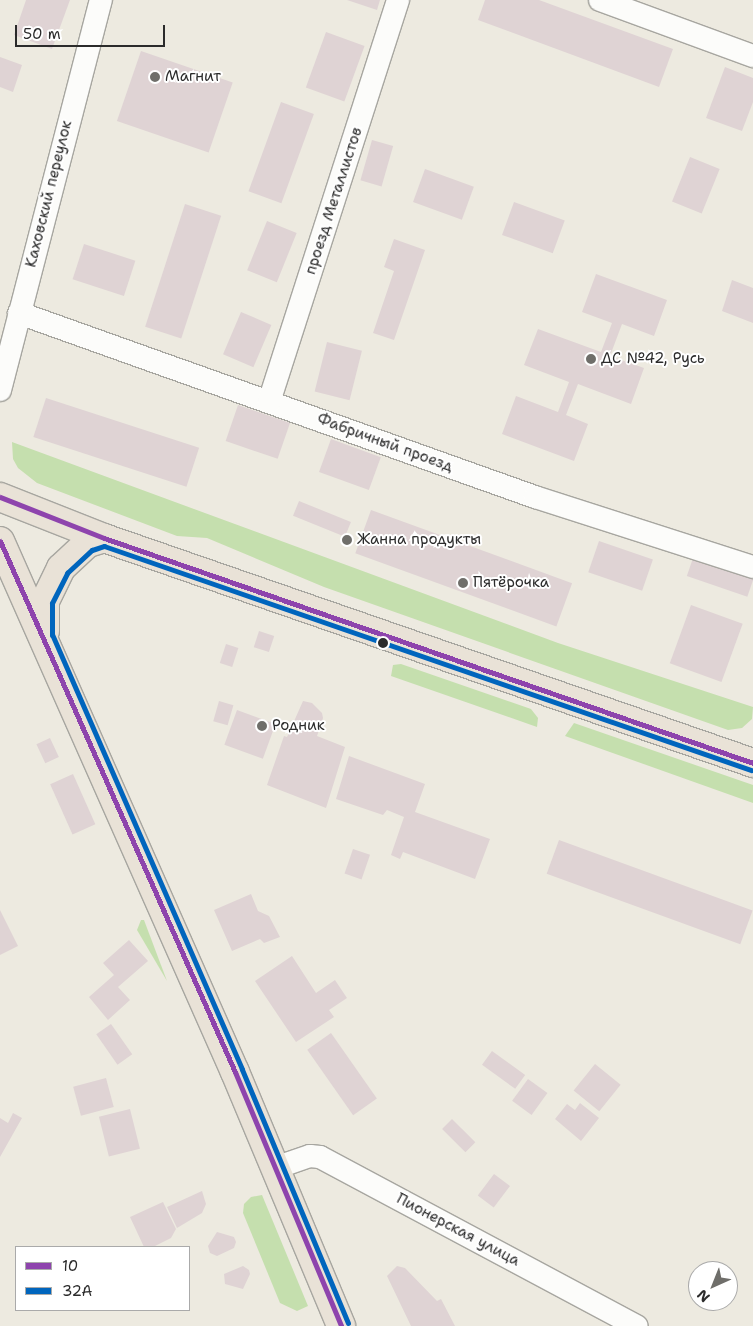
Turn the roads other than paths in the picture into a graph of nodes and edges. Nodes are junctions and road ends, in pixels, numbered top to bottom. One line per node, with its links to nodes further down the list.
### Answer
1 (101, 0): 5 (street, Каховский переулок)
2 (398, 0): 7 (street, проезд Металлистов)
3 (600, 0): 4 (street)
4 (753, 56)
5 (19, 313): 6 (street, Каховский переулок); 7 (street, Фабричный проезд)
6 (0, 390)
7 (269, 402): 11 (street, Фабричный проезд)
8 (0, 496): 9 (main road)
9 (104, 538): 12 (main road); 13 (main road)
10 (0, 540): 12 (main road)
11 (753, 567)
12 (45, 636): 14 (main road)
13 (752, 760)
14 (275, 1168): 15 (main road); 16 (street, Пионерская улица)
15 (341, 1326)
16 (638, 1326)

